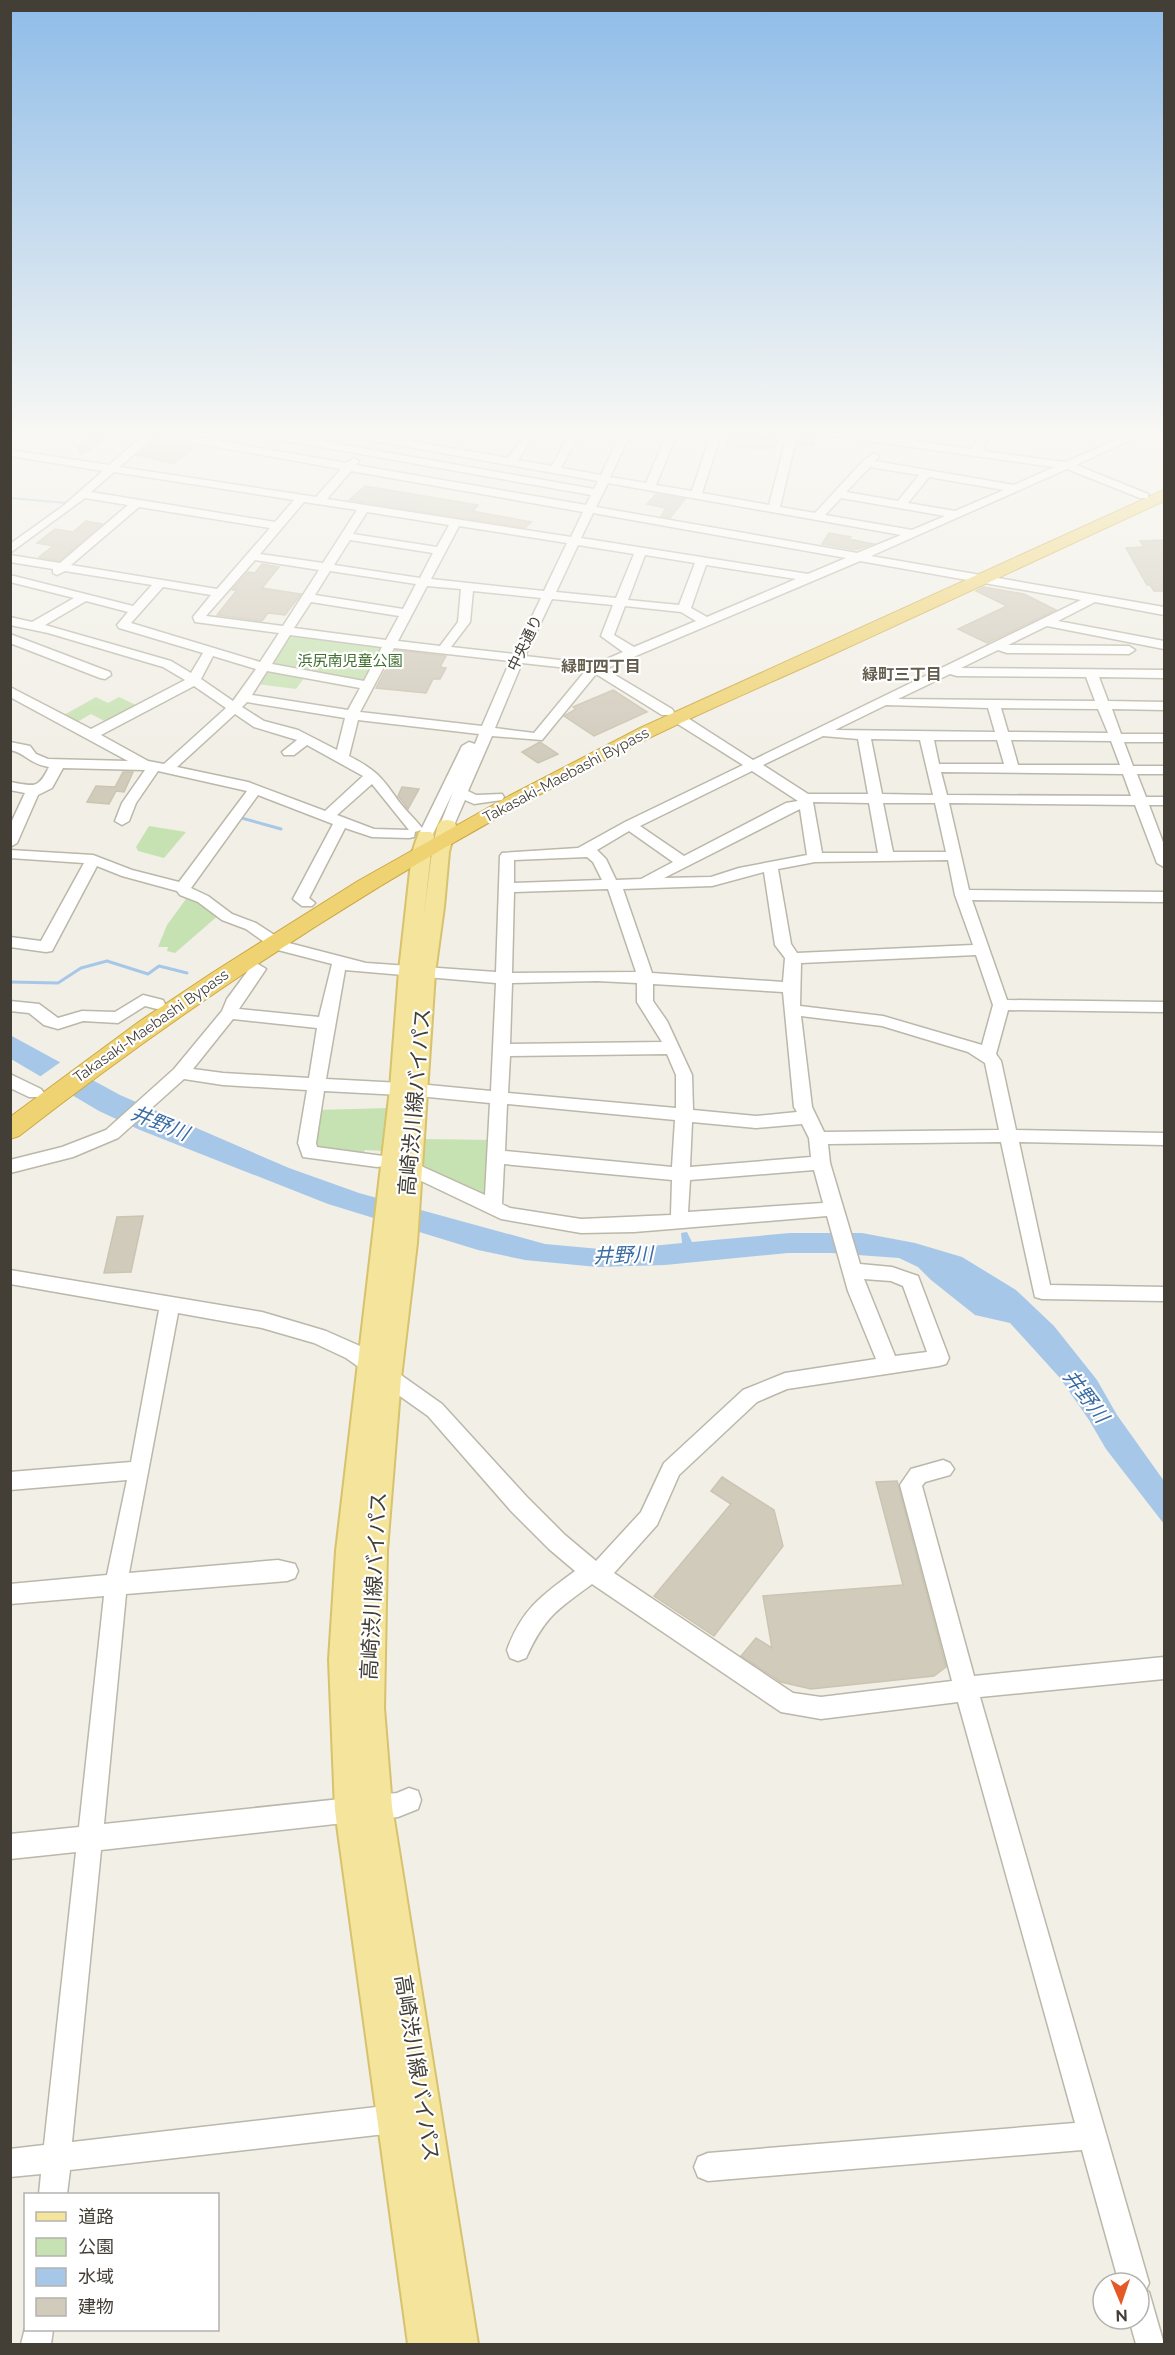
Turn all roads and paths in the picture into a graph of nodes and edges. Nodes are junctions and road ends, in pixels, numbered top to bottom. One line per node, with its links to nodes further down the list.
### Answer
1 (23, 541): 11 (street)
2 (93, 541): 18 (street)
3 (265, 541): 14 (street)
4 (344, 541): 19 (street)
5 (377, 541): 12 (street)
6 (446, 541): 12 (street)
7 (575, 541): 13 (street); 28 (street, 中央通り)
8 (770, 541): 15 (street)
9 (896, 541): 15 (street)
10 (1057, 541): 22 (highway, Takasaki-Maebashi Bypass)
11 (10, 550)
12 (440, 551): 23 (street)
13 (641, 551): 17 (street); 32 (street)
14 (251, 556): 19 (street); 27 (street)
15 (858, 556): 20 (street); 22 (street)
16 (10, 558): 18 (street)
17 (702, 560): 20 (street); 33 (street)
18 (63, 567): 24 (street); 25 (street)
19 (327, 568): 23 (street); 30 (street)
20 (807, 577): 37 (street)
21 (10, 578): 25 (street)
22 (974, 578): 31 (street); 68 (highway, Takasaki-Maebashi Bypass)
23 (424, 582): 26 (street); 36 (street)
24 (160, 583): 27 (street); 34 (street)
25 (40, 585): 29 (street)
26 (467, 586): 28 (street); 47 (street)
27 (220, 593): 40 (street)
28 (549, 595): 32 (street); 51 (street, 中央通り)
29 (85, 597): 34 (street); 39 (street)
30 (308, 598): 36 (street); 40 (street)
31 (1095, 598): 35 (street); 38 (street)
32 (621, 603): 33 (street); 50 (street)
33 (684, 609): 37 (street)
34 (135, 610): 49 (street)
35 (1164, 611)
36 (406, 613): 44 (street)
37 (704, 620): 50 (street)
38 (1046, 622): 43 (street); 46 (street)
39 (22, 623): 41 (street); 59 (street)
40 (286, 631): 44 (street); 52 (street)
41 (10, 633)
42 (10, 638): 58 (street)
43 (1124, 638): 45 (street); 48 (street)
44 (389, 644): 47 (street); 60 (street)
45 (1164, 645)
46 (996, 646): 48 (street); 54 (street)
47 (443, 650): 51 (street)
48 (1129, 650): 56 (street)
49 (210, 651): 52 (street); 59 (street)
50 (631, 651): 53 (street)
51 (518, 658): 53 (street); 69 (street, 中央通り)
52 (264, 667): 60 (street); 63 (street)
53 (595, 668): 68 (street); 69 (street)
54 (948, 669): 55 (street); 62 (street)
55 (1091, 674): 56 (street); 65 (street)
56 (1140, 674): 57 (street)
57 (1164, 674)
58 (105, 675)
59 (193, 681): 63 (street); 71 (street)
60 (367, 685): 67 (street)
61 (10, 691): 71 (street)
62 (884, 701): 64 (street); 70 (street)
63 (239, 703): 67 (street); 77 (street); 85 (street)
64 (993, 704): 65 (street); 74 (street)
65 (1104, 705): 66 (street); 75 (street)
66 (1164, 706)
67 (352, 715): 69 (street); 81 (street)
68 (673, 715): 84 (street); 95 (highway, Takasaki-Maebashi Bypass); 105 (highway, Takasaki-Maebashi Bypass)
69 (482, 731): 94 (street, 中央通り); 105 (street, 中央通り)
70 (821, 731): 72 (street); 84 (street)
71 (92, 734): 85 (street)
72 (864, 735): 73 (street); 96 (street)
73 (926, 736): 74 (street); 86 (street)
74 (1002, 736): 75 (street); 87 (street)
75 (1116, 737): 76 (street); 88 (street)
76 (1164, 738)
77 (306, 740): 79 (street); 81 (street)
78 (10, 746): 80 (street)
79 (289, 752)
80 (33, 758): 82 (street); 83 (street)
81 (342, 758): 90 (street)
82 (10, 759)
83 (58, 764): 85 (street); 92 (street)
84 (752, 765): 98 (street); 104 (street)
85 (161, 768): 93 (street); 102 (street)
86 (934, 768): 87 (street); 97 (street)
87 (1012, 768): 88 (street)
88 (1128, 770): 89 (street); 99 (street)
89 (1164, 770)
90 (372, 776): 101 (street); 105 (street)
91 (10, 786): 92 (street)
92 (34, 790): 106 (street)
93 (255, 790): 101 (street); 118 (street)
94 (460, 792): 95 (street); 105 (street, 中央通り)
95 (497, 798): 105 (highway, Takasaki-Maebashi Bypass)
96 (875, 799): 97 (street); 98 (street); 109 (street)
97 (940, 799): 99 (street); 110 (street)
98 (806, 801): 111 (street); 113 (street)
99 (1140, 801): 100 (street); 114 (street)
100 (1164, 801)
101 (327, 817): 103 (street)
102 (122, 821)
103 (342, 822): 105 (street); 122 (street)
104 (630, 825): 107 (street); 113 (street)
105 (426, 842): 122 (highway, Takasaki-Maebashi Bypass); 123 (highway, Takasaki-Maebashi Bypass); 129 (main road, 高崎渋川線バイパス); 129 (main road, 高崎渋川線バイパス)
106 (10, 843)
107 (582, 852): 117 (street); 119 (street)
108 (10, 854): 112 (street)
109 (886, 856): 110 (street); 111 (street)
110 (952, 856): 120 (street)
111 (815, 858): 115 (street)
112 (93, 859): 118 (street); 124 (street)
113 (682, 861): 116 (street)
114 (1164, 863)
115 (770, 866): 116 (street); 126 (street)
116 (645, 882): 117 (street)
117 (610, 884): 119 (street); 131 (street)
118 (183, 888): 123 (street)
119 (507, 888): 130 (street)
120 (963, 895): 121 (street); 125 (street)
121 (1164, 897)
122 (307, 903): 123 (highway, Takasaki-Maebashi Bypass)
123 (267, 937): 127 (street); 133 (highway, Takasaki-Maebashi Bypass); 143 (highway, Takasaki-Maebashi Bypass)
124 (10, 942)
125 (980, 951): 126 (street); 134 (street)
126 (794, 958): 132 (street)
127 (342, 963): 129 (street); 139 (street)
128 (258, 969): 138 (street)
129 (417, 972): 130 (street); 147 (main road, 高崎渋川線バイパス)
130 (503, 978): 131 (street); 141 (street)
131 (645, 978): 132 (street); 140 (street)
132 (791, 988): 137 (street)
133 (157, 1004): 135 (street); 143 (highway, Takasaki-Maebashi Bypass)
134 (1001, 1005): 136 (street); 142 (street)
135 (10, 1006)
136 (1164, 1007)
137 (792, 1010): 142 (street); 152 (street)
138 (229, 1012): 139 (street); 144 (street)
139 (326, 1023): 146 (street)
140 (673, 1048): 141 (street); 151 (street)
141 (501, 1050): 149 (street)
142 (987, 1055): 154 (street)
143 (84, 1065): 148 (highway, Takasaki-Maebashi Bypass)
144 (180, 1073): 146 (street); 160 (street)
145 (10, 1080): 148 (street)
146 (317, 1085): 147 (street); 158 (street)
147 (410, 1089): 149 (street); 171 (main road, 高崎渋川線バイパス)
148 (42, 1094): 150 (highway, Takasaki-Maebashi Bypass); 153 (highway, Takasaki-Maebashi Bypass)
149 (498, 1097): 151 (street); 157 (street)
150 (10, 1111)
151 (683, 1115): 152 (street); 162 (street)
152 (809, 1116): 155 (street)
153 (10, 1130)
154 (1010, 1136): 155 (street); 156 (street); 168 (street)
155 (818, 1138): 159 (street)
156 (1164, 1139)
157 (496, 1156): 162 (street); 163 (street)
158 (378, 1161)
159 (821, 1163): 162 (street); 164 (street)
160 (10, 1167)
161 (421, 1173): 163 (street)
162 (682, 1174): 165 (street)
163 (493, 1207): 165 (street)
164 (837, 1214): 165 (street); 166 (street)
165 (682, 1220)
166 (852, 1266): 170 (street); 170 (street)
167 (10, 1277): 169 (street)
168 (1164, 1294)
169 (170, 1305): 171 (street); 173 (street)
170 (889, 1366): 176 (street)
171 (379, 1371): 176 (street); 183 (main road, 高崎渋川線バイパス)
172 (943, 1469): 181 (street)
173 (140, 1470): 174 (street); 177 (street)
174 (10, 1481)
175 (287, 1571): 177 (street)
176 (595, 1573): 179 (street); 181 (street)
177 (116, 1584): 178 (street); 184 (street)
178 (10, 1594)
179 (518, 1650)
180 (1164, 1668): 181 (street)
181 (966, 1689): 187 (street)
182 (409, 1800): 183 (street)
183 (364, 1808): 184 (street); 186 (main road, 高崎渋川線バイパス); 194 (main road, 高崎渋川線バイパス)
184 (90, 1838): 185 (street); 188 (street)
185 (10, 1847)
186 (393, 2119): 188 (street); 193 (main road, 高崎渋川線バイパス)
187 (1093, 2135): 190 (street); 192 (street)
188 (57, 2158): 189 (street); 191 (street)
189 (10, 2163)
190 (708, 2167)
191 (53, 2193)
192 (1131, 2271)
193 (427, 2344)
194 (459, 2344)

